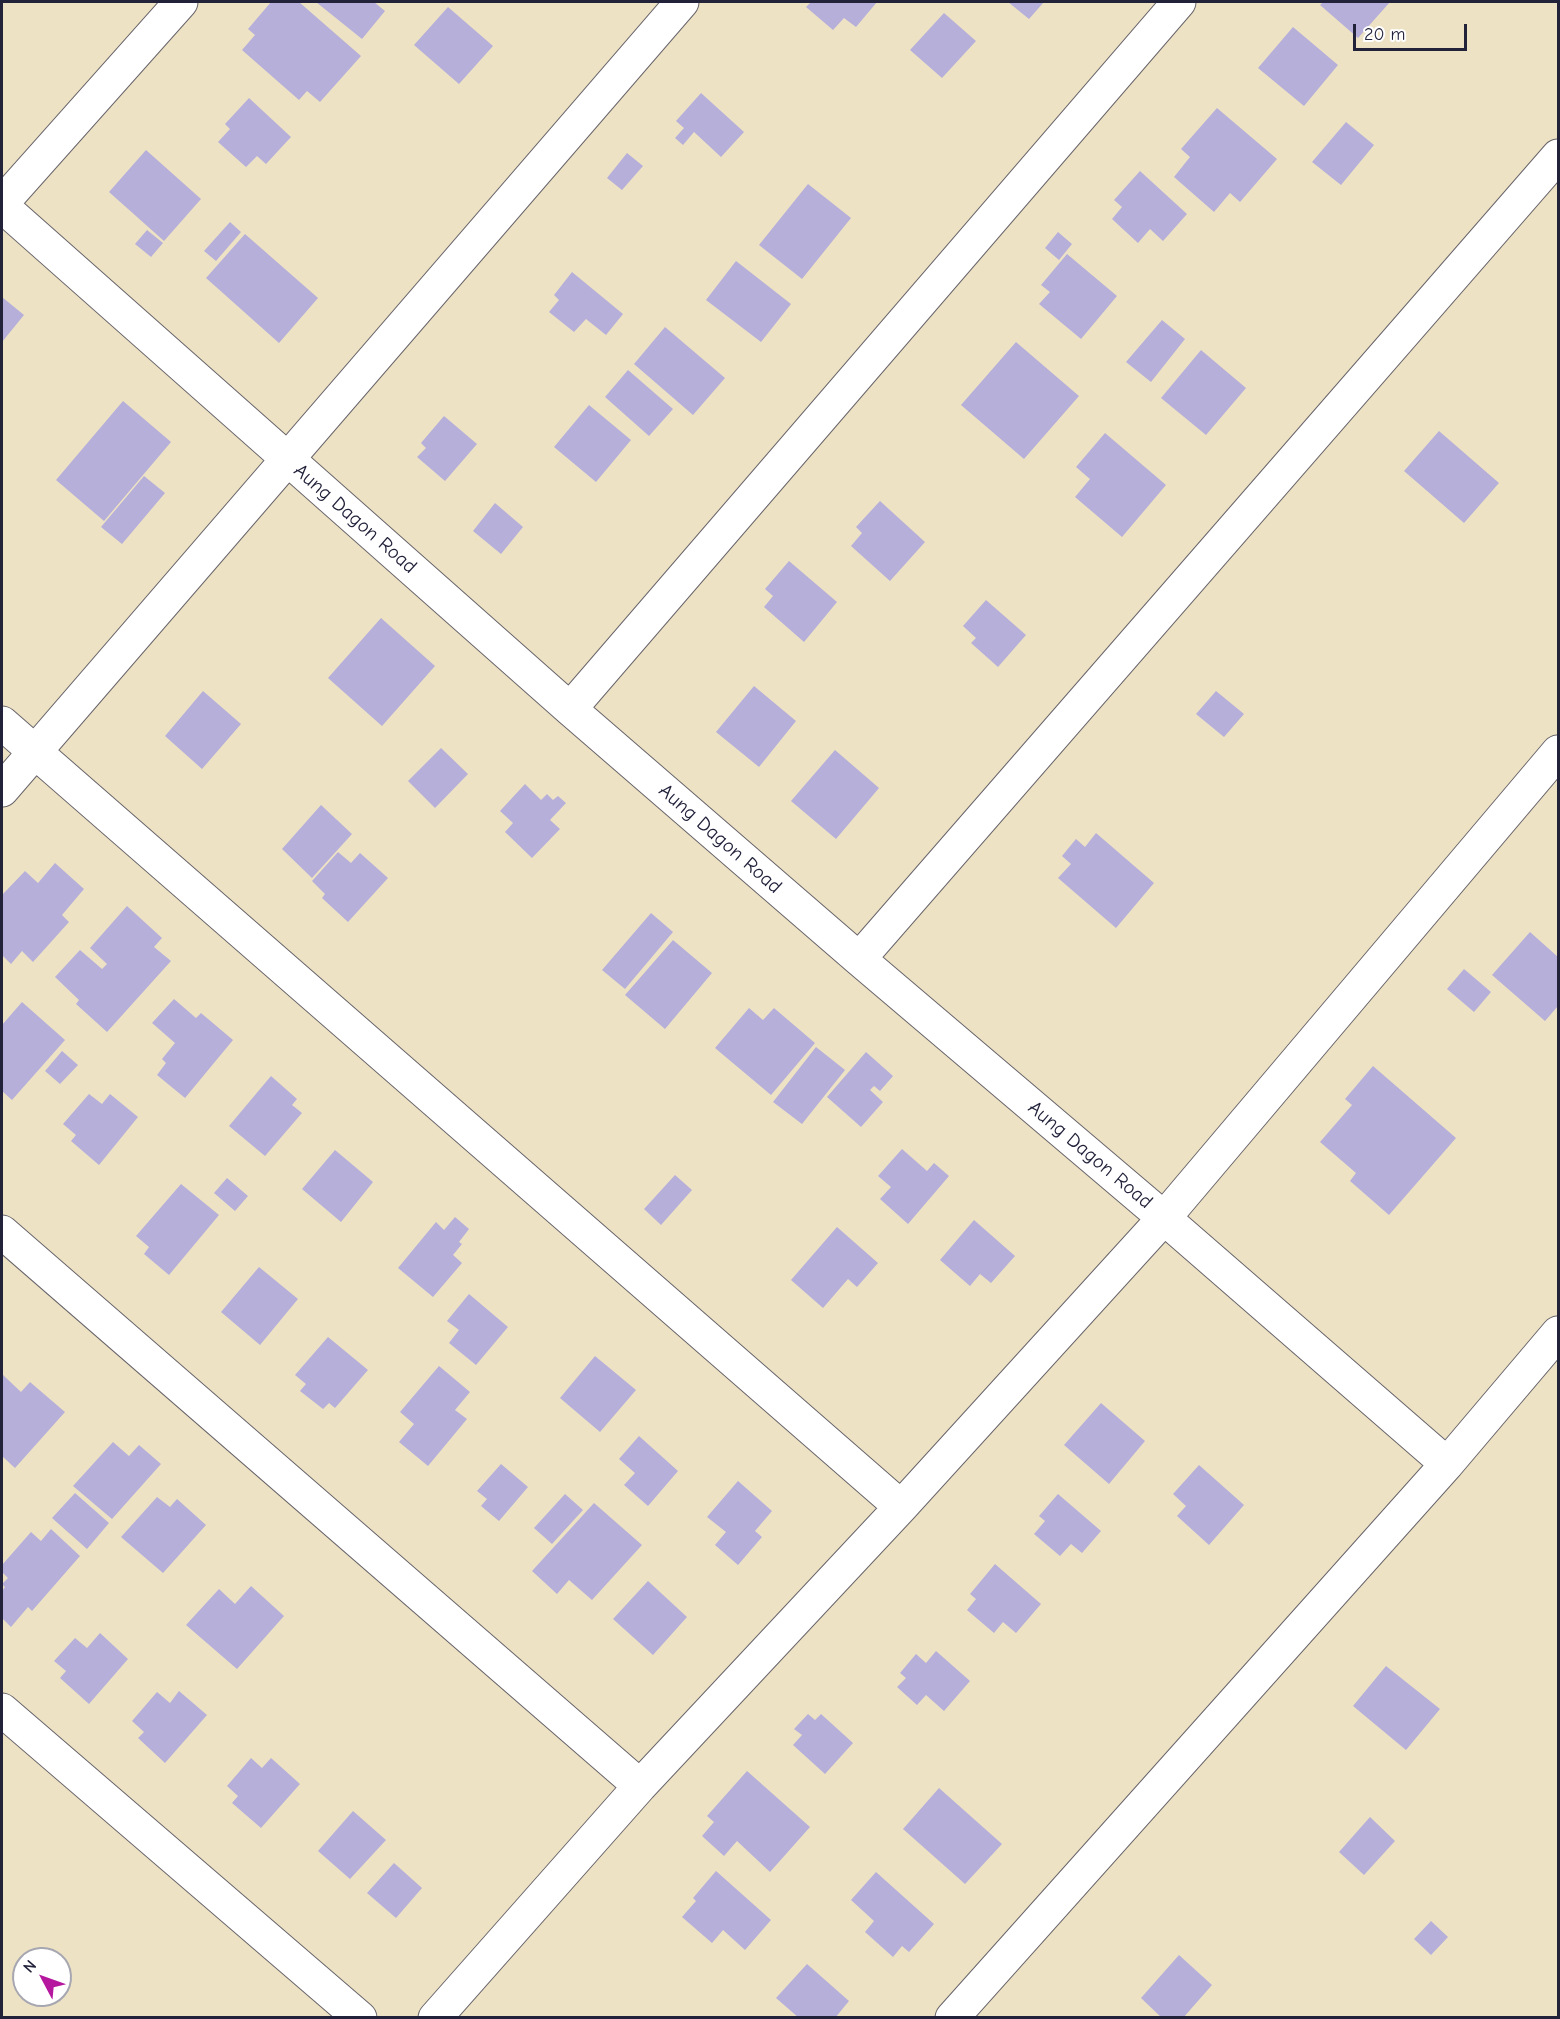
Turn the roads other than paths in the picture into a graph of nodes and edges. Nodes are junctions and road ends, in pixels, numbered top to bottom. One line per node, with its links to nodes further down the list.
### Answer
1 (181, 2): 5 (street)
2 (682, 2): 6 (street)
3 (1179, 2): 7 (street)
4 (1558, 156): 12 (street)
5 (2, 204): 6 (street, Aung Dagon Road)
6 (287, 459): 7 (street, Aung Dagon Road); 9 (street)
7 (570, 709): 12 (street, Aung Dagon Road)
8 (2, 723): 9 (street)
9 (34, 752): 11 (street); 17 (street)
10 (1558, 753): 13 (street)
11 (2, 790)
12 (859, 959): 13 (street, Aung Dagon Road)
13 (1164, 1218): 16 (street, Aung Dagon Road); 17 (street)
14 (2, 1232): 19 (street)
15 (1558, 1334): 16 (street)
16 (1447, 1464): 22 (street)
17 (901, 1507): 19 (street)
18 (2, 1710): 20 (street)
19 (640, 1786): 21 (street)
20 (344, 2012)
21 (435, 2018)
22 (952, 2018)

